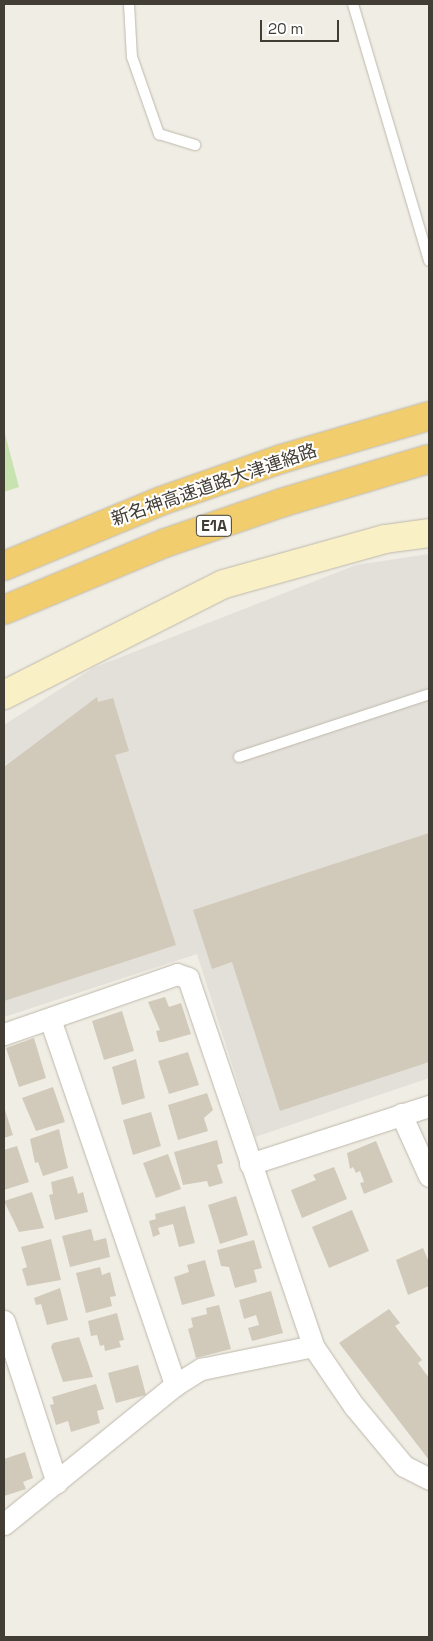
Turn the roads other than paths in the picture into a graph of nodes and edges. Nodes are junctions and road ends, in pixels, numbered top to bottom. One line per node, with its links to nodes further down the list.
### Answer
1 (129, 4): 3 (lane)
2 (353, 4): 4 (lane)
3 (195, 146)
4 (429, 261)
5 (429, 416): 8 (highway, 新名神高速道路大津連絡路 / E1A)
6 (429, 459): 9 (highway, E1A)
7 (429, 534): 11 (street)
8 (4, 566)
9 (4, 610)
10 (429, 694): 12 (lane)
11 (4, 695)
12 (239, 757)
13 (50, 1019): 14 (street); 17 (street); 21 (street)
14 (4, 1034)
15 (429, 1106): 16 (street)
16 (401, 1114): 17 (street); 18 (street)
17 (250, 1164): 20 (street)
18 (429, 1176)
19 (4, 1321): 23 (street)
20 (313, 1346): 21 (street); 22 (street)
21 (175, 1385): 23 (street)
22 (429, 1479)
23 (57, 1483): 24 (street)
24 (4, 1524)

